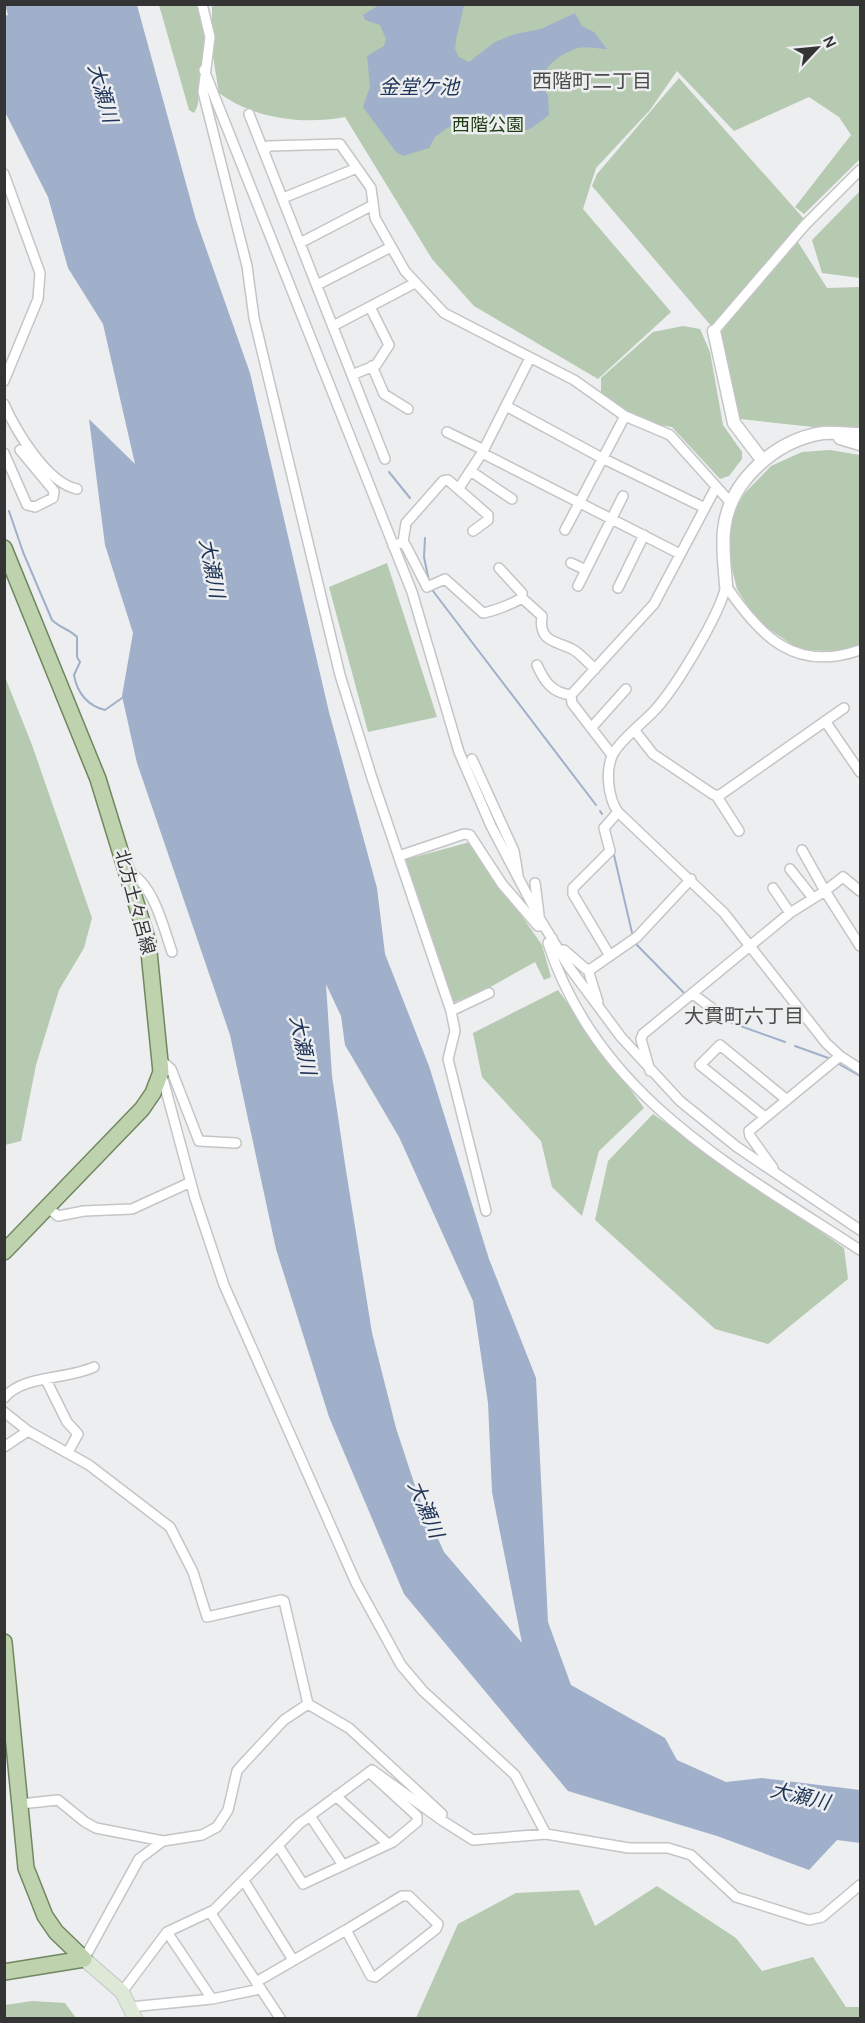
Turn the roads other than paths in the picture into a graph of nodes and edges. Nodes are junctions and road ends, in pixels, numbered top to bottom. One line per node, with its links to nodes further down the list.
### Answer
1 (202, 4): 2 (street)
2 (204, 70): 49 (street); 75 (street)
3 (249, 114): 4 (street)
4 (264, 152): 5 (street); 8 (street)
5 (357, 168): 8 (street); 9 (street)
6 (861, 170): 16 (street)
7 (4, 174): 20 (street)
8 (283, 198): 10 (street)
9 (373, 205): 10 (street); 11 (street)
10 (300, 243): 13 (street)
11 (391, 247): 12 (street); 13 (street)
12 (415, 283): 14 (street); 17 (street)
13 (317, 285): 15 (street)
14 (370, 307): 15 (street); 18 (street)
15 (333, 326): 19 (street)
16 (714, 332): 34 (street)
17 (530, 358): 22 (street); 24 (street)
18 (372, 366): 19 (street); 23 (street)
19 (352, 375): 32 (street)
20 (4, 381)
21 (4, 404): 38 (street)
22 (506, 406): 30 (street); 33 (street)
23 (408, 409)
24 (625, 416): 33 (street); 36 (street)
25 (447, 432): 30 (street)
26 (824, 433): 27 (street); 28 (street); 34 (street)
27 (861, 434)
28 (861, 444)
29 (20, 450): 31 (street)
30 (483, 451): 35 (street); 41 (street)
31 (4, 453)
32 (385, 459)
33 (602, 459): 41 (street); 43 (street)
34 (763, 461): 42 (street)
35 (472, 471): 37 (street); 40 (street)
36 (716, 487): 42 (street); 43 (street)
37 (459, 488): 46 (street); 48 (street)
38 (77, 489)
39 (623, 496): 44 (street)
40 (513, 499)
41 (579, 503): 44 (street); 45 (street)
42 (731, 503): 56 (street)
43 (705, 508): 51 (street)
44 (610, 519): 47 (street); 54 (street)
45 (565, 530)
46 (473, 531)
47 (644, 535): 51 (street); 57 (street)
48 (403, 542): 49 (street); 58 (street)
49 (393, 546): 79 (street)
50 (4, 548): 77 (main road, 北方土々呂線)
51 (680, 554): 61 (street)
52 (571, 563): 54 (street)
53 (499, 568): 58 (street)
54 (586, 570): 55 (street)
55 (578, 586)
56 (726, 586): 59 (street); 67 (street)
57 (618, 588)
58 (522, 598): 61 (street)
59 (861, 650)
60 (537, 665): 63 (street)
61 (595, 669): 63 (street)
62 (626, 689): 66 (street)
63 (571, 695): 66 (street)
64 (844, 708): 65 (street)
65 (825, 721): 70 (street); 71 (street)
66 (592, 727): 68 (street)
67 (635, 731): 68 (street); 71 (street)
68 (612, 755): 72 (street)
69 (472, 759): 79 (street)
70 (861, 772)
71 (716, 795): 73 (street)
72 (618, 812): 78 (street); 92 (street)
73 (739, 831)
74 (802, 850): 82 (street)
75 (399, 856): 86 (street); 96 (street)
76 (790, 869): 84 (street)
77 (128, 871): 91 (street); 100 (main road, 北方土々呂線)
78 (690, 879): 89 (street); 92 (street)
79 (518, 880): 86 (street)
80 (535, 883): 86 (street)
81 (773, 888): 85 (street)
82 (825, 891): 83 (street); 84 (street); 88 (street)
83 (861, 891)
84 (813, 898): 85 (street)
85 (790, 913): 89 (street)
86 (542, 922): 87 (street)
87 (552, 938): 90 (street); 111 (street)
88 (861, 945)
89 (750, 946): 95 (street); 99 (street)
90 (559, 950): 93 (street); 97 (street)
91 (172, 952)
92 (610, 956): 93 (street)
93 (591, 969): 97 (street)
94 (489, 993): 96 (street)
95 (693, 994): 98 (street); 102 (street)
96 (451, 1011): 109 (street)
97 (602, 1012): 102 (street)
98 (721, 1015)
99 (840, 1056): 101 (street); 103 (street)
100 (161, 1066): 105 (street); 107 (street); 108 (main road)
101 (861, 1069)
102 (650, 1071): 106 (street)
103 (787, 1100): 104 (street); 104 (street)
104 (765, 1117): 106 (street)
105 (236, 1143)
106 (777, 1175): 110 (street)
107 (191, 1182): 108 (street); 127 (street)
108 (47, 1207): 112 (main road)
109 (486, 1211)
110 (861, 1230)
111 (861, 1250)
112 (4, 1252)
113 (94, 1367): 114 (street)
114 (46, 1380): 115 (street); 119 (street)
115 (4, 1398)
116 (4, 1412): 117 (street)
117 (28, 1431): 118 (street); 119 (street)
118 (4, 1447)
119 (68, 1452): 121 (street)
120 (4, 1642): 124 (main road)
121 (308, 1704): 126 (street); 128 (street)
122 (369, 1772): 123 (street); 126 (street); 129 (street)
123 (336, 1796): 125 (street); 129 (street)
124 (20, 1804): 128 (street); 137 (main road)
125 (310, 1816): 130 (street); 131 (street)
126 (462, 1833): 127 (street)
127 (546, 1834): 133 (street)
128 (163, 1842): 137 (street)
129 (387, 1844): 131 (street)
130 (279, 1847): 131 (street); 132 (street)
131 (343, 1865)
132 (244, 1881): 134 (street); 138 (street)
133 (861, 1885)
134 (210, 1912): 136 (street); 140 (street)
135 (346, 1930): 135 (street); 138 (street)
136 (167, 1932): 141 (street); 142 (street)
137 (84, 1959): 139 (main road); 141 (main road)
138 (294, 1960): 140 (street)
139 (4, 1972)
140 (258, 1985): 142 (street); 144 (street)
141 (122, 1992): 143 (main road)
142 (212, 1999): 143 (street)
143 (132, 2013)
144 (280, 2019)

